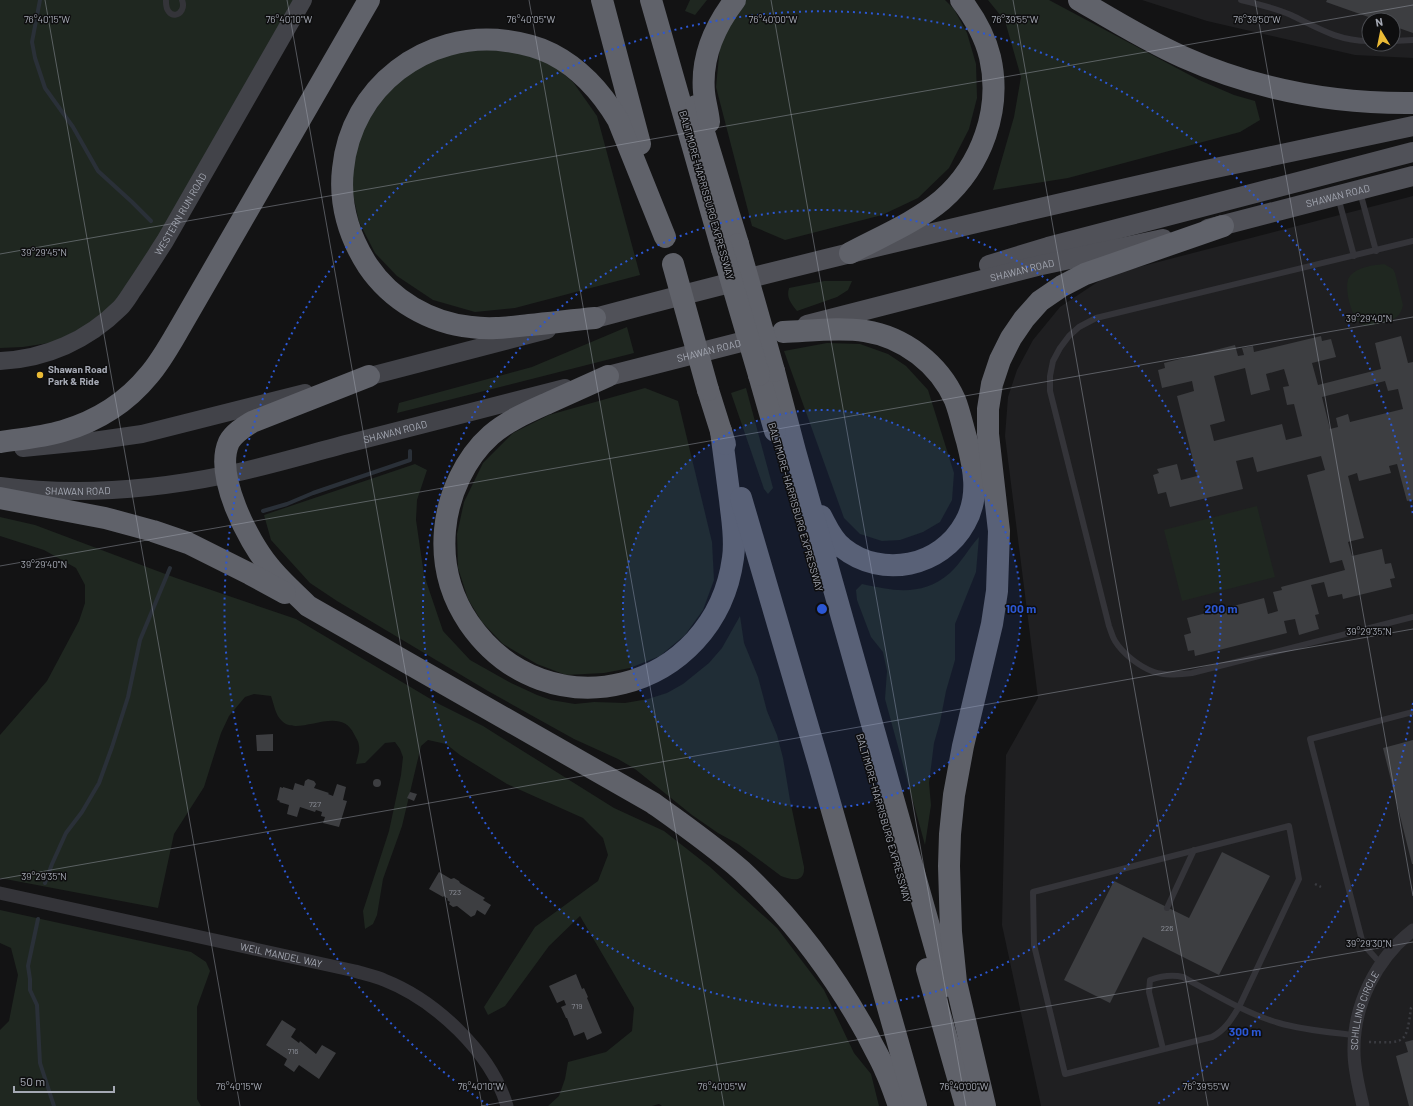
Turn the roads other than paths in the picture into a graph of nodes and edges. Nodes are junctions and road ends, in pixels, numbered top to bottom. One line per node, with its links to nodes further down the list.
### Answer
1 (166, 0): 2 (lane)
2 (182, 0)
3 (303, 0): 32 (main road, WESTERN RUN ROAD)
4 (369, 0): 37 (highway)
5 (602, 0): 23 (highway)
6 (651, 0): 25 (highway, BALTIMORE-HARRISBURG EXPRESSWAY)
7 (663, 0): 18 (highway)
8 (735, 0): 18 (highway)
9 (961, 0): 27 (highway)
10 (1079, 0): 15 (highway)
11 (1241, 0): 13 (lane)
12 (1413, 40): 14 (lane)
13 (1361, 41)
14 (1401, 41)
15 (1413, 103)
16 (1413, 126): 27 (main road)
17 (1413, 152): 29 (main road)
18 (714, 163): 25 (highway)
19 (1413, 176): 20 (main road, SHAWAN ROAD)
20 (1360, 190): 21 (main road, SHAWAN ROAD); 26 (lane)
21 (1338, 196): 22 (main road, SHAWAN ROAD); 28 (lane)
22 (1223, 226): 29 (main road, SHAWAN ROAD); 58 (highway)
23 (665, 237): 30 (highway); 36 (highway, bridge)
24 (1413, 241): 26 (lane)
25 (730, 246): 33 (highway, BALTIMORE-HARRISBURG EXPRESSWAY, bridge)
26 (1376, 250): 28 (lane)
27 (850, 253): 30 (main road)
28 (1354, 256): 44 (lane)
29 (865, 310): 31 (main road, SHAWAN ROAD)
30 (595, 318): 34 (main road)
31 (783, 332): 35 (main road, SHAWAN ROAD); 39 (highway)
32 (0, 362)
33 (766, 373): 39 (highway); 57 (highway, BALTIMORE-HARRISBURG EXPRESSWAY)
34 (369, 376): 38 (main road); 40 (highway)
35 (608, 376): 36 (highway); 40 (main road, SHAWAN ROAD)
36 (721, 431): 56 (highway)
37 (0, 442)
38 (0, 449)
39 (795, 451): 58 (highway)
40 (226, 475): 41 (main road, SHAWAN ROAD); 43 (highway)
41 (0, 486)
42 (0, 498): 43 (highway)
43 (308, 606): 55 (highway)
44 (1413, 617)
45 (1413, 712): 50 (lane)
46 (1194, 850): 48 (lane); 51 (lane); 53 (lane)
47 (0, 893): 54 (street, WEIL MANDEL WAY)
48 (1167, 908)
49 (1413, 930): 50 (street, SCHILLING CIRCLE)
50 (1381, 964): 52 (street, SCHILLING CIRCLE)
51 (1239, 1007): 52 (lane); 53 (lane); 53 (lane)
52 (1354, 1035): 59 (street, SCHILLING CIRCLE)
53 (1163, 1050)
54 (507, 1106)
55 (899, 1106)
56 (916, 1106)
57 (966, 1106)
58 (984, 1106)
59 (1363, 1106)

